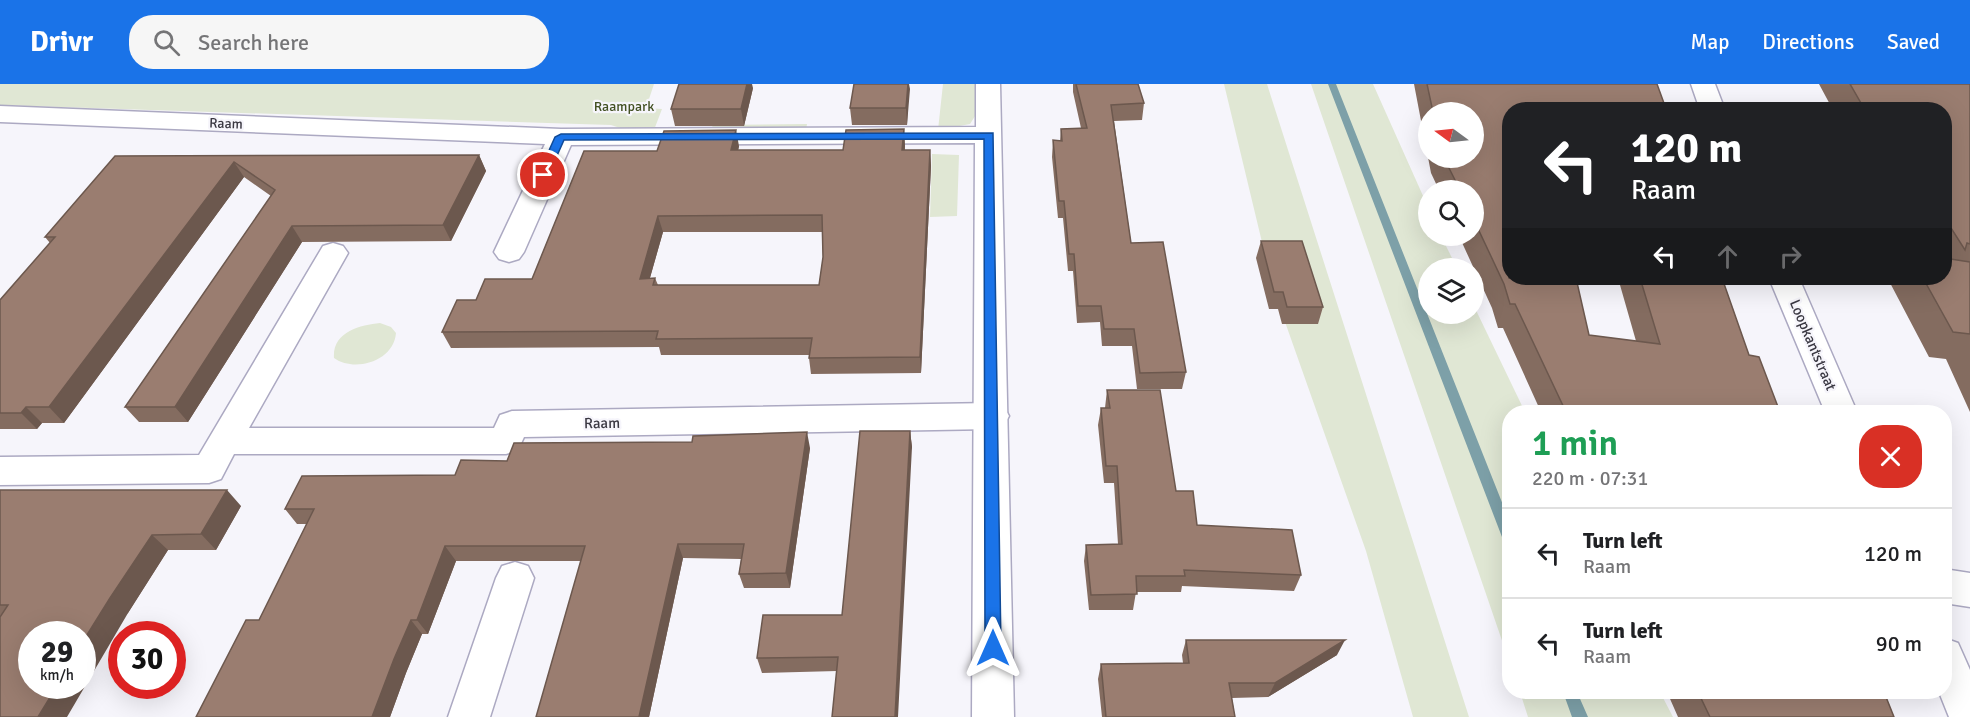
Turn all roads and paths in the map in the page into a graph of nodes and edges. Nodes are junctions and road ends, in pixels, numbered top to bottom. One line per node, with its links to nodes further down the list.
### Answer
1 (988, 84): 5 (street)
2 (1703, 84): 3 (street)
3 (1710, 102)
4 (0, 114): 6 (street, Raam)
5 (989, 135): 6 (street, Raam); 11 (street)
6 (561, 137): 7 (street)
7 (509, 252)
8 (333, 253): 12 (street)
9 (1787, 285): 10 (street, Loopkantstraat)
10 (1838, 405)
11 (992, 416): 12 (street, Raam); 19 (street)
12 (224, 441): 13 (street)
13 (0, 471)
14 (515, 578): 18 (street)
15 (1952, 587): 16 (street)
16 (1970, 590)
17 (1952, 675): 20 (street)
18 (469, 717)
19 (993, 717)
20 (1970, 717)

